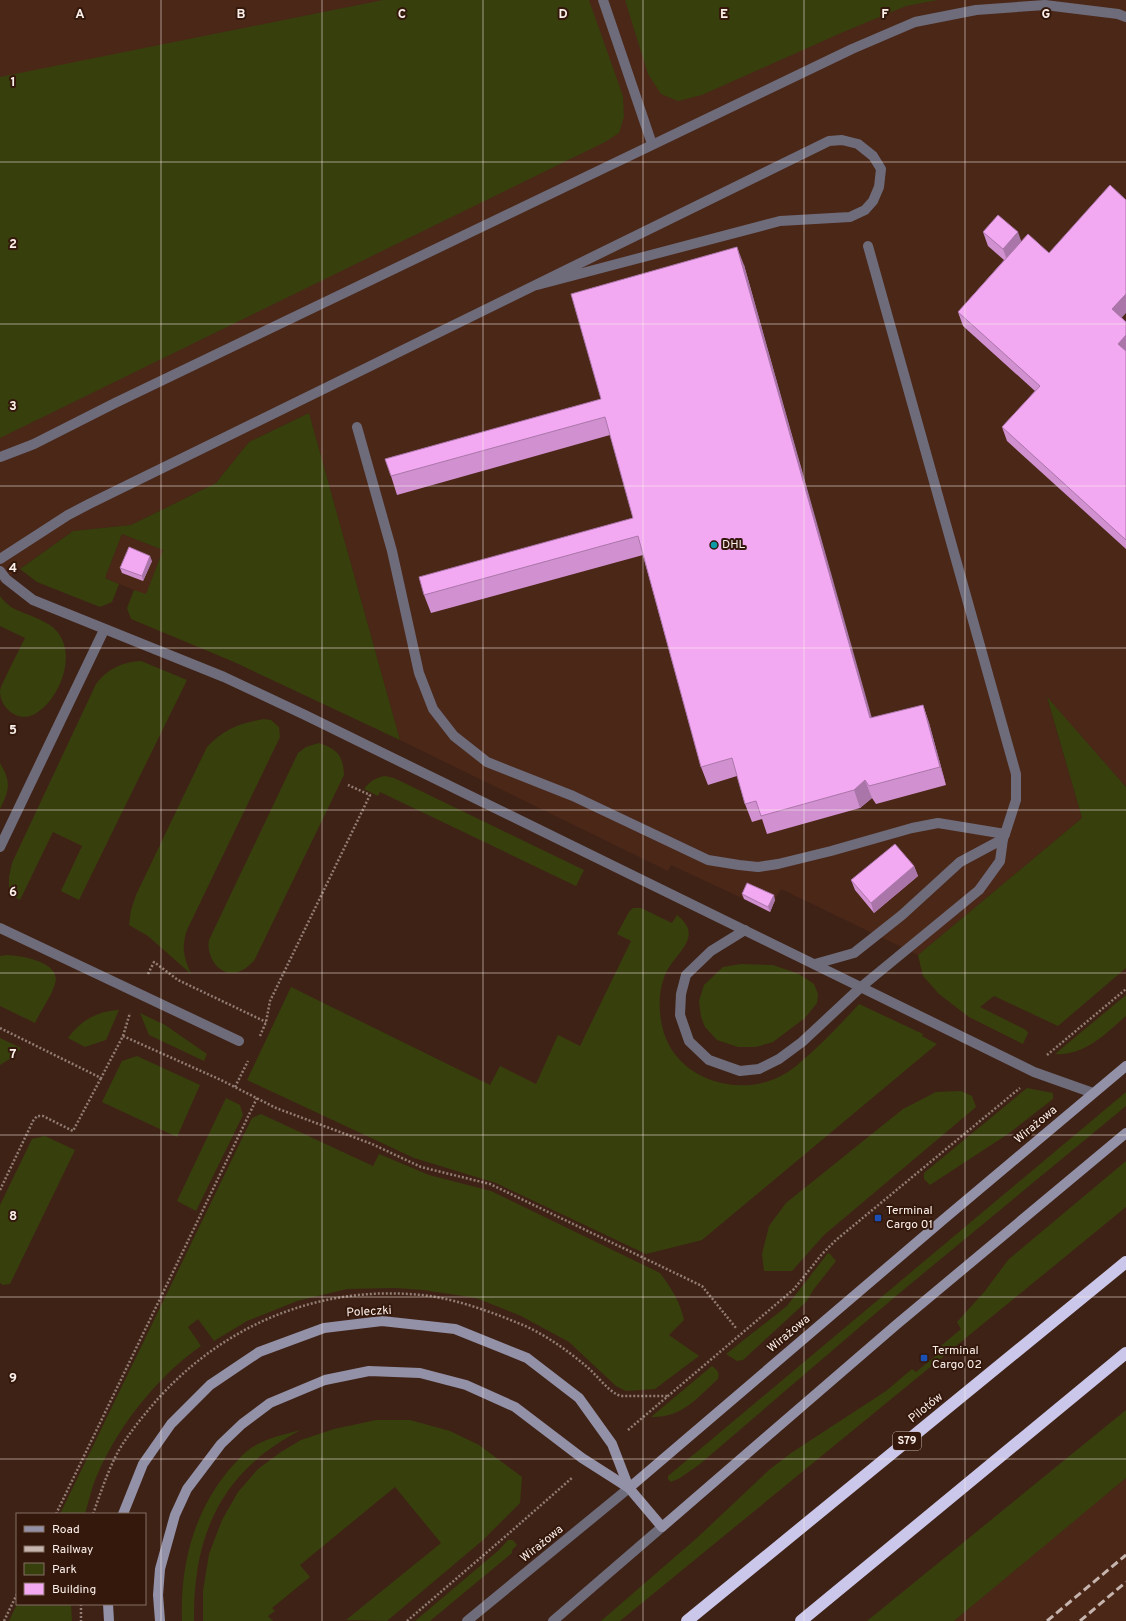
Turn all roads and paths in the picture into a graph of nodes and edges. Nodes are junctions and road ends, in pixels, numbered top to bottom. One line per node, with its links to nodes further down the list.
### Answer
1 (603, 0): 3 (street)
2 (1126, 17): 3 (street)
3 (652, 144): 7 (street)
4 (868, 246): 12 (street)
5 (537, 285): 5 (street); 8 (street)
6 (357, 427): 12 (street)
7 (0, 457)
8 (0, 559)
9 (0, 571): 10 (street)
10 (104, 630): 13 (street); 15 (street)
11 (348, 785): 21 (path)
12 (1004, 836): 16 (street); 17 (street)
13 (0, 847)
14 (0, 928): 20 (street)
15 (745, 930): 16 (street); 17 (street)
16 (815, 964): 17 (street)
17 (861, 986): 28 (street)
18 (1126, 989): 22 (path)
19 (0, 1028): 25 (path)
20 (239, 1041)
21 (257, 1042)
22 (1048, 1053)
23 (251, 1055): 27 (path)
24 (1126, 1066): 28 (main road, Wirażowa)
25 (101, 1078): 27 (path); 31 (path)
26 (1024, 1085): 35 (path)
27 (235, 1088): 29 (path)
28 (1093, 1093): 36 (main road, Wirażowa)
29 (257, 1098): 33 (path); 38 (path)
30 (1126, 1133): 40 (main road)
31 (0, 1190)
32 (1126, 1262): 51 (highway, Pilotów / S79)
33 (736, 1328)
34 (1126, 1354): 52 (highway)
35 (644, 1416)
36 (629, 1488): 39 (main road, Poleczki); 40 (main road, Poleczki); 47 (main road, Poleczki); 49 (street, Wirażowa)
37 (542, 1503): 48 (path)
38 (56, 1513)
39 (123, 1513)
40 (662, 1527): 50 (street)
41 (16, 1596): 44 (path)
42 (81, 1605): 45 (path)
43 (108, 1605): 46 (main road)
44 (4, 1621)
45 (81, 1621)
46 (110, 1621)
47 (160, 1621)
48 (407, 1621)
49 (467, 1621)
50 (553, 1621)
51 (688, 1621)
52 (801, 1621)

